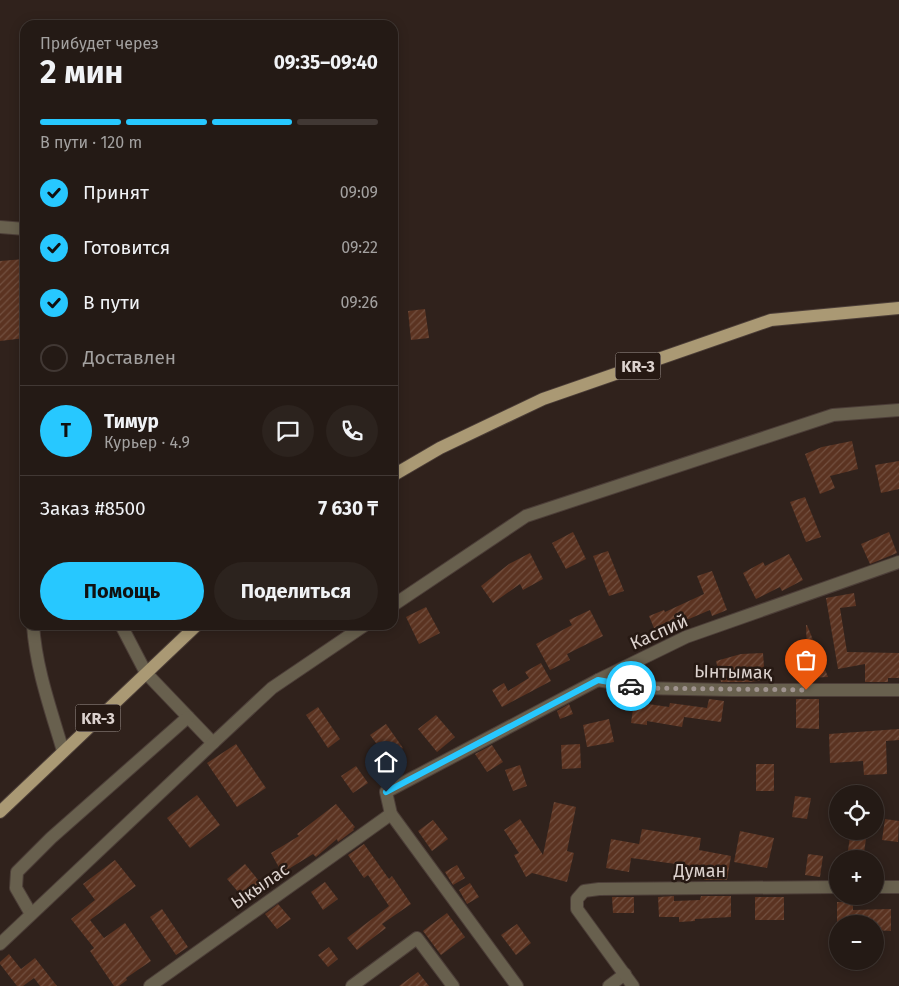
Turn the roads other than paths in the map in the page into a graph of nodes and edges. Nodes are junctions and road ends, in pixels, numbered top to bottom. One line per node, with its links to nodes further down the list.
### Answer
1 (0, 227): 2 (street)
2 (20, 229)
3 (899, 308): 5 (main road, KR-3)
4 (899, 410): 7 (street)
5 (398, 472)
6 (899, 562): 13 (street, Каспий)
7 (398, 602)
8 (32, 630): 17 (street)
9 (124, 630): 12 (street)
10 (192, 630): 12 (main road, KR-3)
11 (358, 630): 16 (street)
12 (146, 673): 15 (street); 17 (main road, KR-3)
13 (598, 680): 14 (street, Ынтымақ); 19 (street, Каспий)
14 (899, 690)
15 (188, 717): 16 (street); 23 (street)
16 (212, 742): 23 (street)
17 (63, 752): 18 (main road, KR-3)
18 (0, 812)
19 (391, 814): 26 (street, Ыкылас); 29 (street)
20 (829, 887): 25 (street, Думан)
21 (884, 887): 22 (street)
22 (899, 887)
23 (31, 914): 24 (street)
24 (0, 944)
25 (625, 974): 30 (street); 31 (street)
26 (150, 986)
27 (352, 986): 28 (street)
28 (453, 986)
29 (517, 986)
30 (609, 986)
31 (634, 986)

